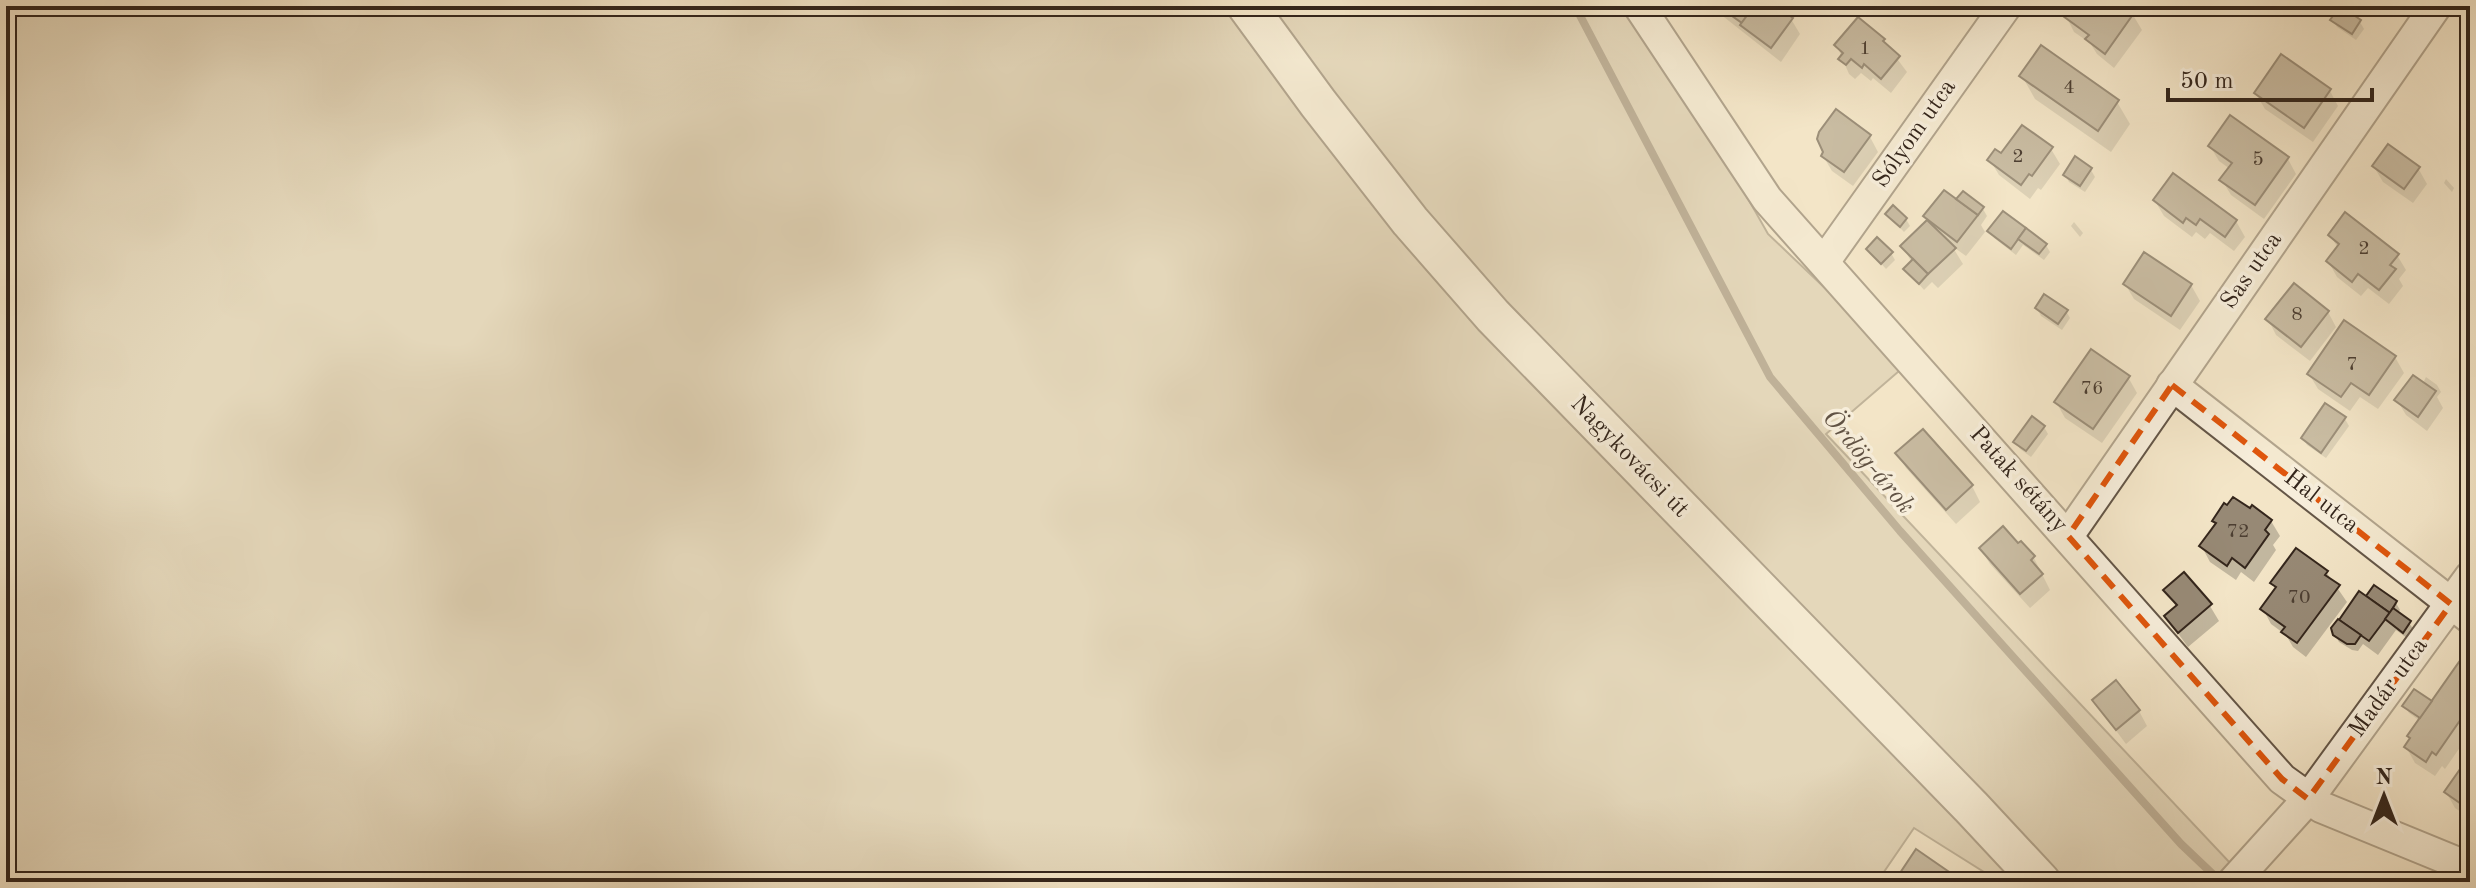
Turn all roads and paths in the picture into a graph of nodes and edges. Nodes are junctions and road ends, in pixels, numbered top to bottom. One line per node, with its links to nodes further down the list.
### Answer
1 (1247, 6): 13 (street, Nagykovácsi út)
2 (1639, 6): 5 (street, Patak sétány)
3 (2006, 6): 5 (street, Sólyom utca)
4 (2436, 6): 6 (street, Sas utca)
5 (1824, 262): 7 (street, Patak sétány)
6 (2172, 385): 7 (street, Sas utca); 9 (street, Hal utca)
7 (2068, 536): 10 (street, Patak sétány)
8 (2470, 577): 9 (street, Madár utca)
9 (2460, 611): 10 (street, Madár utca)
10 (2308, 799): 11 (street, Patak sétány); 12 (street, Madár utca)
11 (2470, 868)
12 (2238, 877)
13 (2041, 882)

